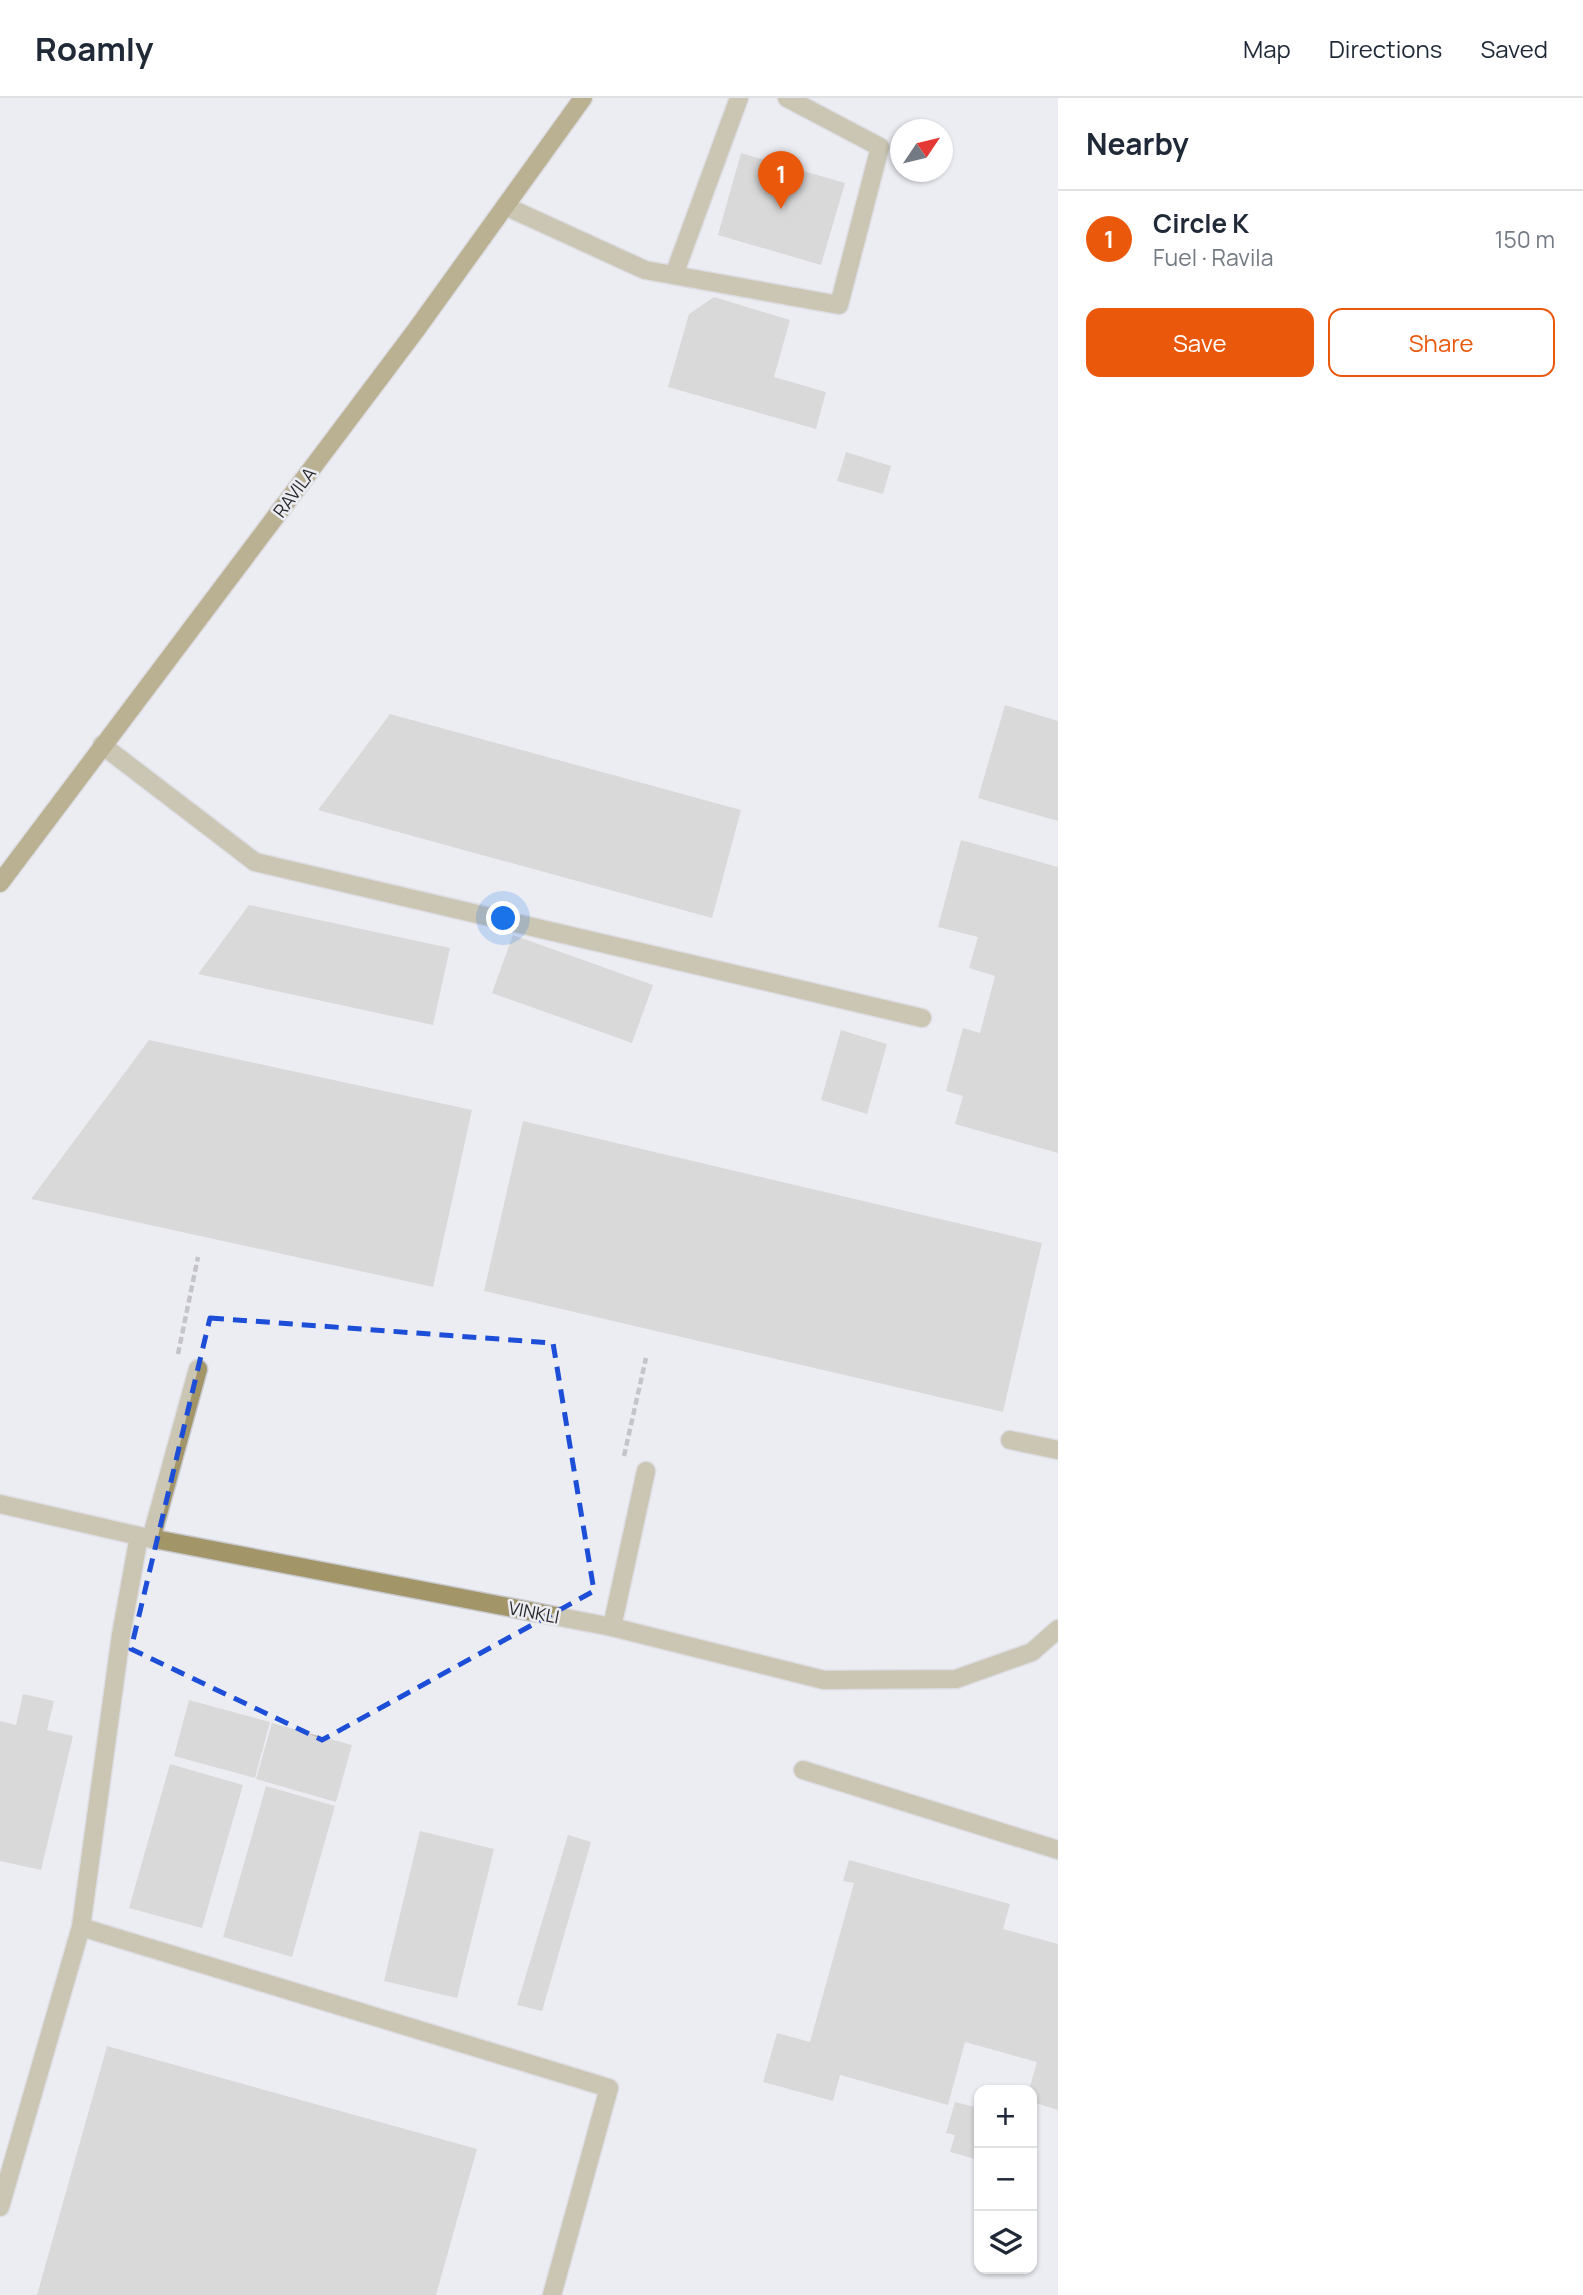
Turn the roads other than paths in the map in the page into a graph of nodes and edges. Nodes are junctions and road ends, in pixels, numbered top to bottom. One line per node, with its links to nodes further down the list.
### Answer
1 (583, 98): 4 (street, RAVILA)
2 (739, 98): 5 (lane)
3 (787, 98): 5 (lane)
4 (505, 206): 5 (lane); 6 (street, RAVILA)
5 (674, 275)
6 (102, 744): 7 (street, RAVILA); 8 (lane)
7 (0, 883)
8 (922, 1018)
9 (198, 1369): 14 (lane)
10 (1010, 1440): 11 (lane)
11 (1058, 1450)
12 (646, 1471): 15 (lane)
13 (0, 1504): 14 (lane, VINKLI)
14 (145, 1537): 15 (lane, VINKLI); 19 (lane)
15 (612, 1627): 16 (lane, VINKLI)
16 (1058, 1629)
17 (803, 1770): 18 (lane)
18 (1058, 1850)
19 (81, 1927): 20 (lane); 21 (lane)
20 (0, 2207)
21 (552, 2295)

